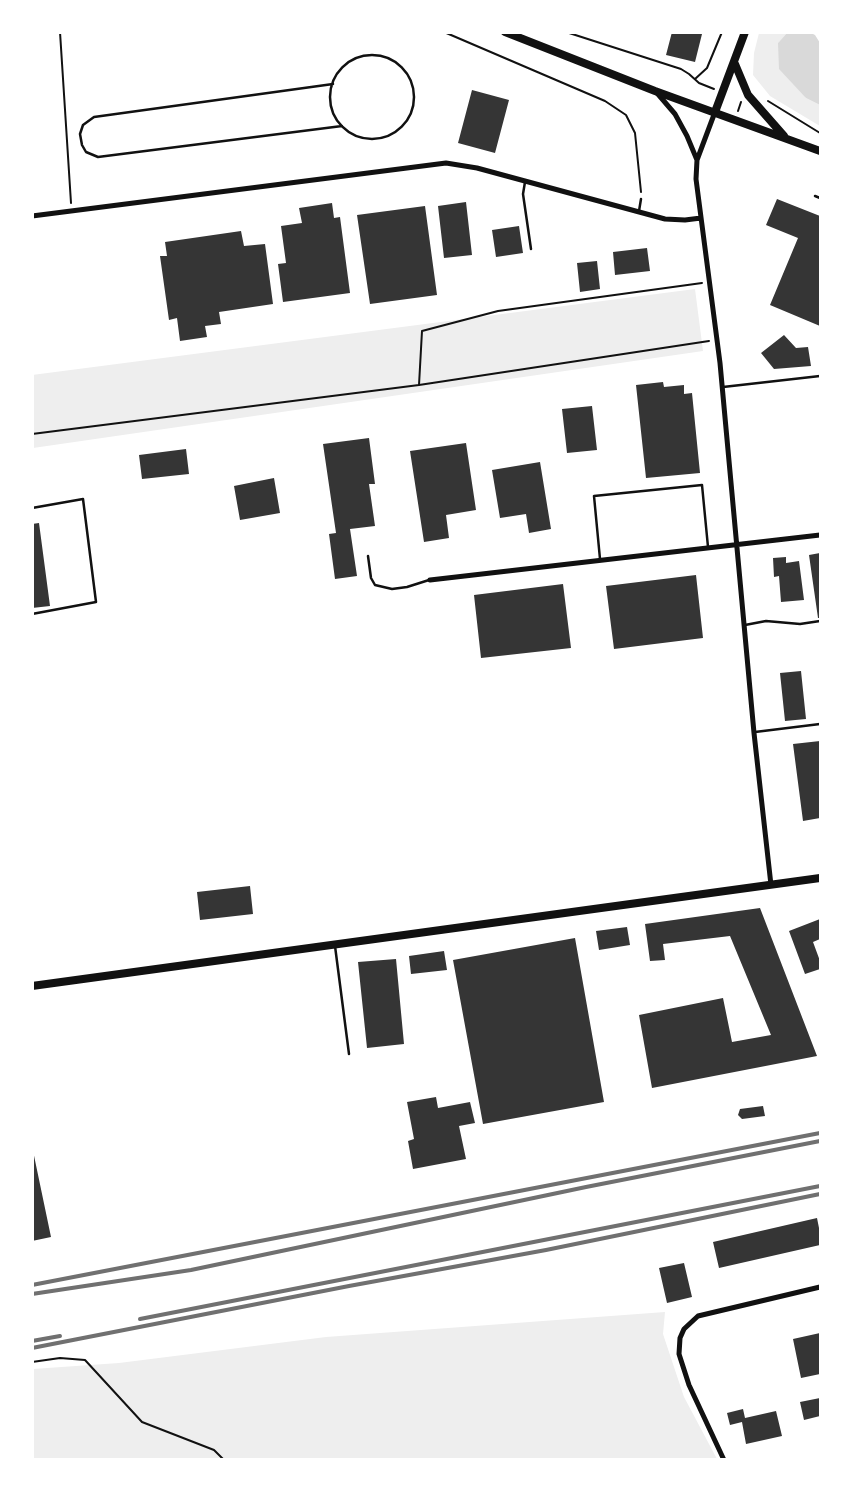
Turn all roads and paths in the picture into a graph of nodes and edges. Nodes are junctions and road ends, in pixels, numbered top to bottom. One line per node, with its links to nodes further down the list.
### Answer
1 (60, 32): 23 (path)
2 (444, 32): 22 (path)
3 (505, 32): 10 (main road)
4 (566, 32): 8 (path)
5 (722, 32): 8 (path)
6 (745, 32): 7 (main road)
7 (734, 64): 11 (main road); 16 (main road)
8 (695, 80): 11 (path)
9 (333, 84): 15 (lane); 15 (lane); 15 (lane)
10 (655, 91): 13 (main road); 18 (street)
11 (724, 93): 13 (main road)
12 (742, 99): 14 (path)
13 (715, 112): 14 (main road); 18 (street)
14 (735, 120): 16 (main road)
15 (342, 126)
16 (785, 138): 17 (main road)
17 (820, 151)
18 (696, 160): 26 (street)
19 (526, 180): 23 (street); 24 (street); 27 (lane)
20 (816, 196): 21 (lane)
21 (820, 198)
22 (641, 199): 24 (lane)
23 (71, 211): 25 (street)
24 (639, 212): 26 (street)
25 (32, 216)
26 (701, 218): 28 (street)
27 (531, 249)
28 (709, 282): 29 (street); 31 (path)
29 (717, 340): 31 (path); 32 (street)
30 (820, 376): 32 (lane)
31 (419, 386): 33 (path)
32 (723, 387): 36 (street)
33 (32, 434)
34 (32, 508): 41 (lane)
35 (820, 535): 36 (street)
36 (737, 546): 37 (street); 43 (street)
37 (708, 549): 39 (street); 39 (lane)
38 (368, 556): 40 (lane)
39 (600, 561): 40 (street)
40 (430, 580)
41 (32, 614)
42 (820, 621): 43 (lane)
43 (744, 625): 45 (street)
44 (820, 724): 45 (lane)
45 (754, 732): 47 (street)
46 (820, 878): 47 (main road)
47 (771, 885): 48 (main road)
48 (335, 945): 49 (main road); 50 (lane)
49 (32, 986)
50 (349, 1054)
51 (820, 1287): 54 (street)
52 (32, 1362): 53 (path)
53 (224, 1460)
54 (724, 1460)

